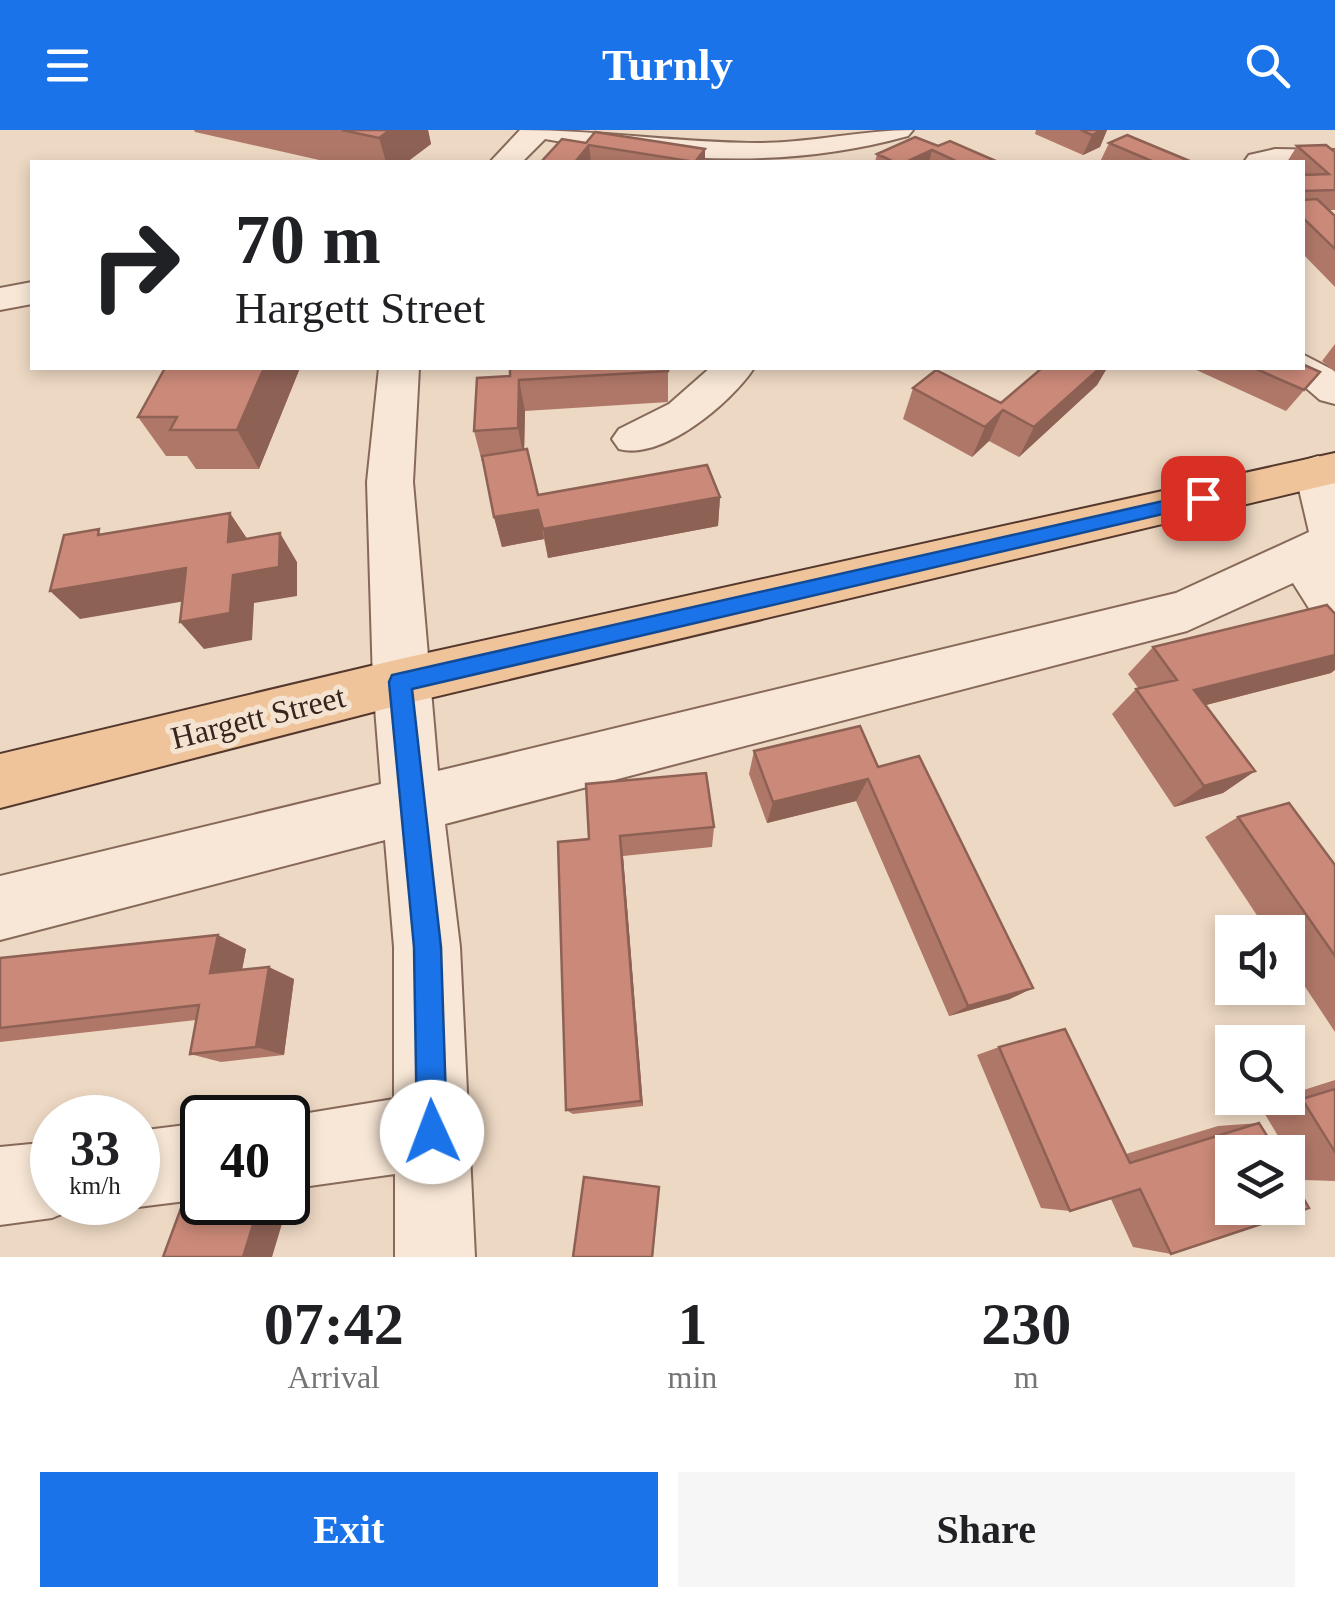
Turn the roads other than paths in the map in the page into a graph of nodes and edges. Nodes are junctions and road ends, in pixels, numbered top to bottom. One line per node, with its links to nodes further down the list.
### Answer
1 (540, 130): 3 (street); 5 (street)
2 (898, 130): 3 (street)
3 (694, 140)
4 (1335, 159): 6 (street)
5 (506, 160)
6 (1268, 160)
7 (30, 293): 8 (street)
8 (0, 298)
9 (1305, 368): 12 (street)
10 (399, 370): 17 (street)
11 (732, 370): 13 (street)
12 (1335, 391)
13 (634, 439)
14 (1326, 470): 15 (street); 17 (main road, Hargett Street)
15 (1324, 546): 16 (street); 19 (street)
16 (1335, 607)
17 (400, 682): 18 (main road, Hargett Street); 19 (street)
18 (0, 781)
19 (412, 802): 20 (street); 21 (street)
20 (0, 908)
21 (432, 1132): 22 (street); 25 (street)
22 (310, 1147)
23 (30, 1183): 24 (street)
24 (0, 1186)
25 (436, 1257)

